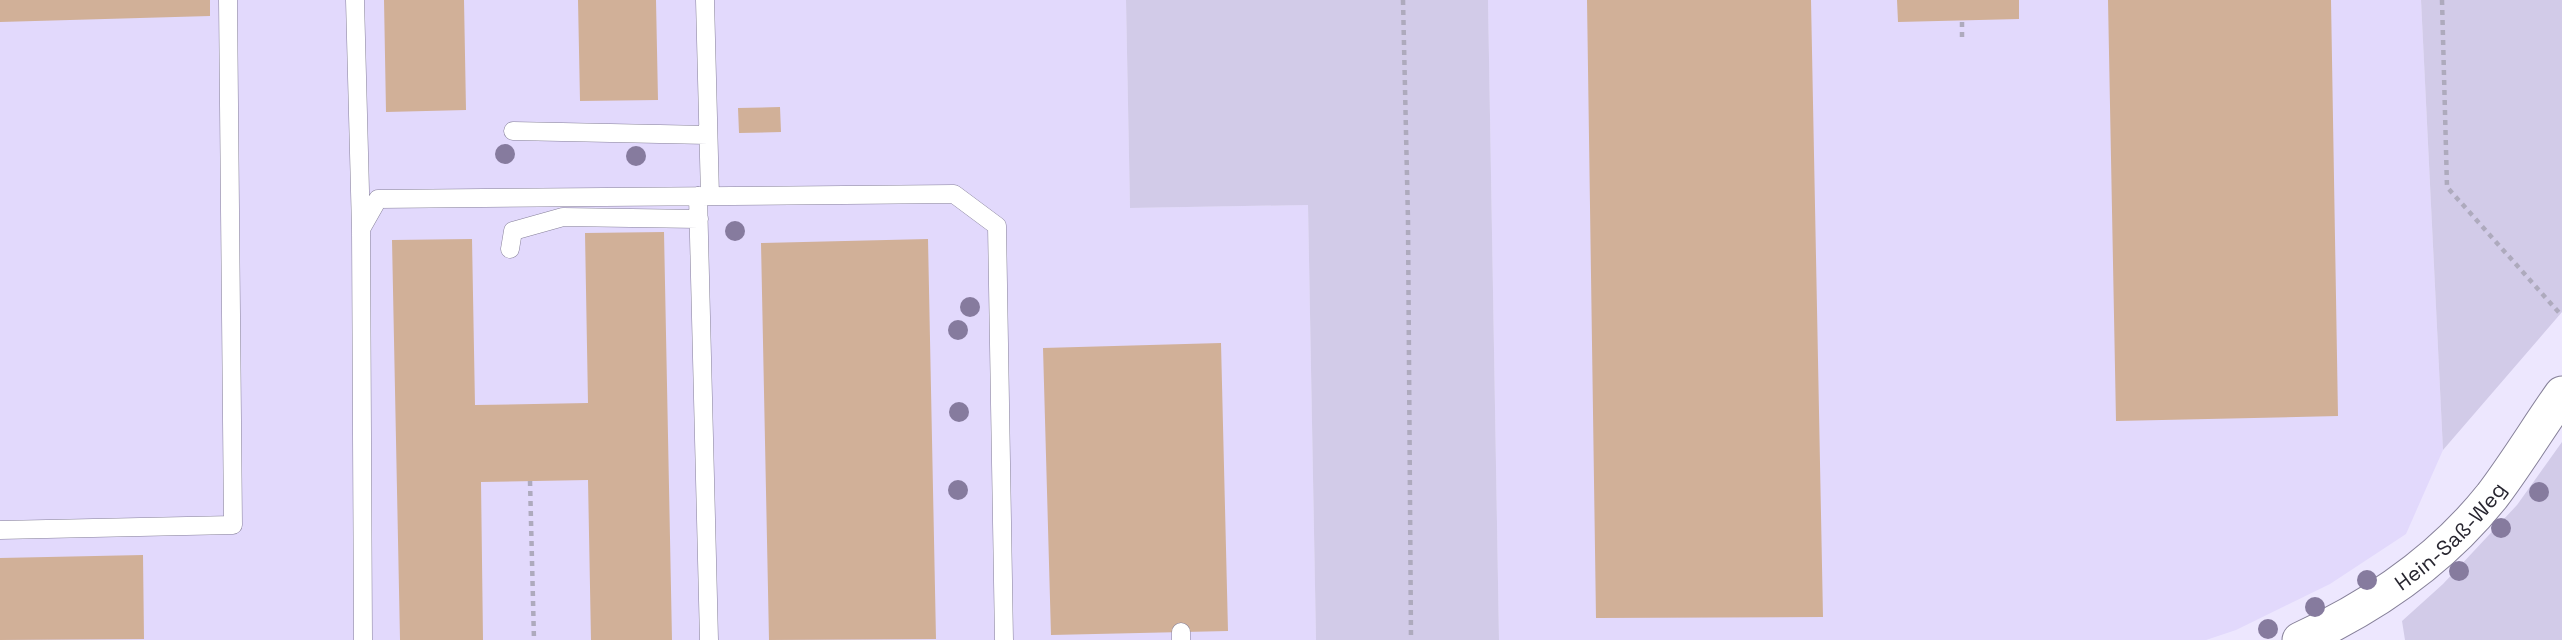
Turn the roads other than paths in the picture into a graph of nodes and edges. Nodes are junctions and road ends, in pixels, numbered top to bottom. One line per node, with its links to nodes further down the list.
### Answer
1 (228, 0): 11 (lane)
2 (355, 0): 8 (lane)
3 (705, 0): 5 (lane)
4 (513, 131): 5 (lane)
5 (708, 135): 6 (lane)
6 (704, 196): 7 (lane); 8 (lane); 15 (lane)
7 (699, 219): 9 (lane); 14 (lane)
8 (361, 229): 13 (lane)
9 (510, 249)
10 (2562, 394): 12 (street, Hein-Saß-Weg)
11 (0, 530)
12 (2348, 630): 16 (street, Hein-Saß-Weg)
13 (363, 640)
14 (709, 640)
15 (1004, 640)
16 (2300, 640)

